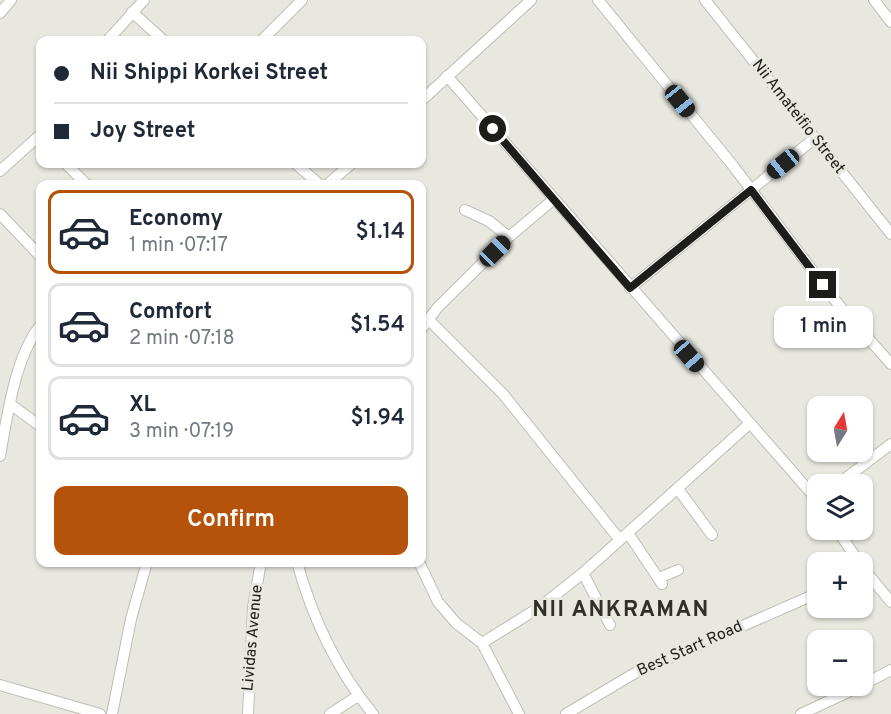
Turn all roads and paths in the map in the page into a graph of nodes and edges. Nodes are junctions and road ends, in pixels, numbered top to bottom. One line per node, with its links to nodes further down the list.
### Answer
1 (11, 0): 9 (street)
2 (144, 0): 8 (street)
3 (302, 0): 13 (street)
4 (531, 0): 14 (street)
5 (598, 0): 25 (street)
6 (705, 0): 16 (street, Nii Amateifio Street)
7 (874, 0): 10 (street)
8 (132, 12): 11 (street); 12 (street)
9 (0, 13)
10 (891, 22)
11 (111, 36)
12 (159, 36)
13 (266, 36)
14 (447, 76): 15 (street); 26 (street)
15 (426, 96)
16 (815, 138): 25 (street); 29 (street, Nii Amateifio Street)
17 (36, 139): 21 (street)
18 (70, 168): 22 (street)
19 (301, 168): 23 (street)
20 (346, 168): 24 (street)
21 (0, 171)
22 (82, 180)
23 (314, 180)
24 (333, 180)
25 (751, 190): 32 (street); 36 (street)
26 (554, 199): 30 (street); 32 (street)
27 (465, 210): 30 (street)
28 (0, 214): 31 (street)
29 (891, 234)
30 (509, 237): 33 (street)
31 (36, 252)
32 (630, 288): 39 (street)
33 (426, 323)
34 (426, 325): 46 (street)
35 (36, 334): 37 (street)
36 (891, 364)
37 (10, 404): 38 (street); 41 (street)
38 (36, 423)
39 (748, 424): 43 (street); 44 (street)
40 (891, 444): 42 (street)
41 (0, 456)
42 (851, 474)
43 (678, 489): 45 (street); 46 (street)
44 (807, 489)
45 (712, 535)
46 (624, 537): 51 (street); 52 (street)
47 (146, 567): 64 (street)
48 (260, 567): 65 (street, Lividas Avenue)
49 (299, 567): 61 (street)
50 (421, 567): 57 (street)
51 (678, 570)
52 (583, 573): 56 (street); 57 (street)
53 (873, 581): 55 (street)
54 (807, 598): 69 (street, Best Start Road)
55 (891, 603)
56 (610, 625)
57 (482, 643): 68 (street)
58 (891, 670): 59 (street)
59 (873, 679)
60 (0, 685): 63 (street)
61 (358, 696): 66 (street); 67 (street)
62 (839, 696): 70 (street)
63 (100, 714)
64 (112, 714)
65 (248, 714)
66 (330, 714)
67 (373, 714)
68 (519, 714)
69 (566, 714)
70 (801, 714)

